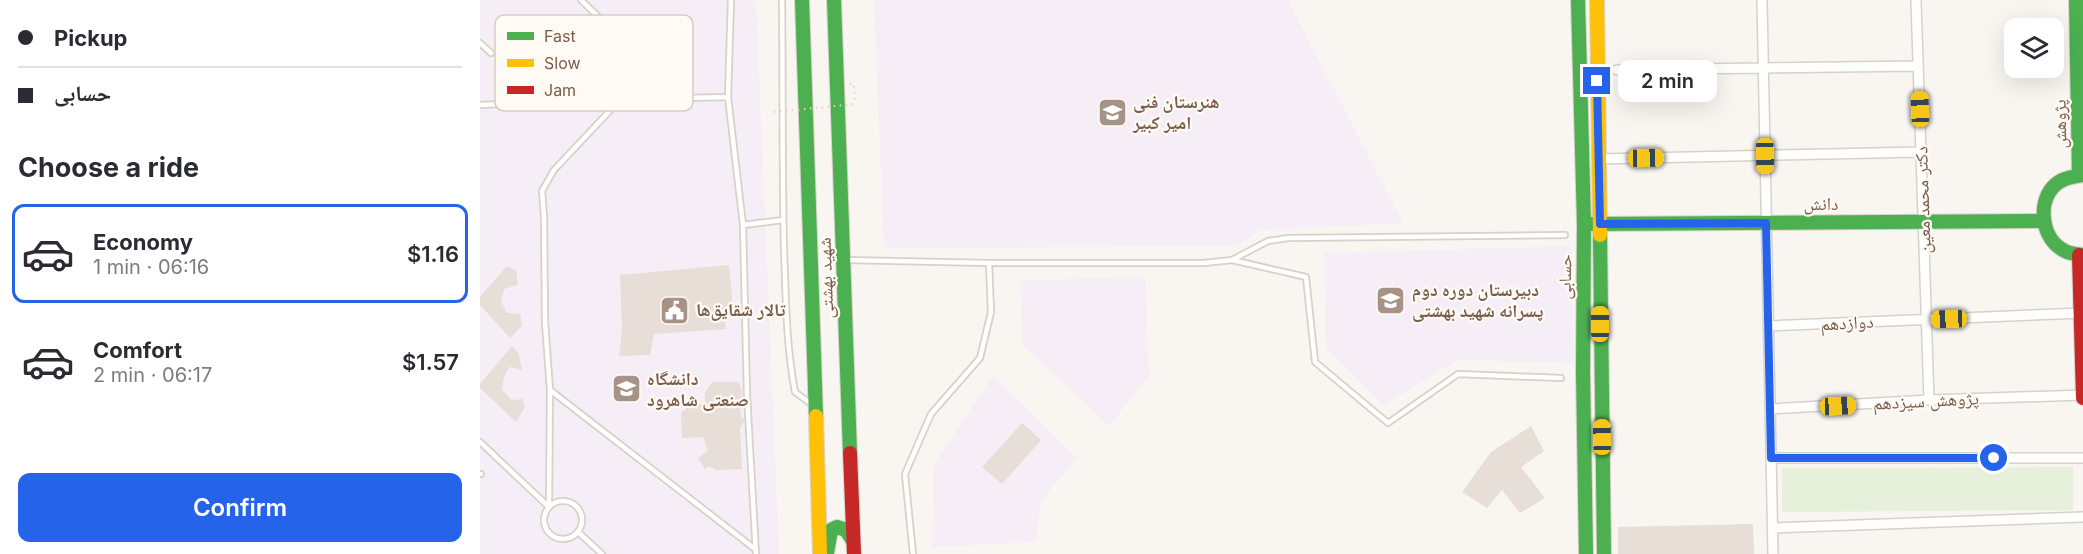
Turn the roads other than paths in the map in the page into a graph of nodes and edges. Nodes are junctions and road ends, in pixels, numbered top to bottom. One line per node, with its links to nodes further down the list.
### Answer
1 (581, 0): 11 (lane)
2 (731, 0): 18 (lane)
3 (782, 0): 28 (lane)
4 (802, 0): 47 (main road, شهید بهشتی)
5 (834, 0): 37 (main road, شهید بهشتی)
6 (1578, 0): 32 (main road, حسابی)
7 (1597, 0): 26 (main road, حسابی)
8 (1762, 0): 16 (street)
9 (1916, 0): 15 (street, دکتر محمد معین)
10 (2076, 0): 12 (main road, پژوهش)
11 (597, 15)
12 (2080, 30): 23 (main road, پژوهش)
13 (480, 43): 14 (lane)
14 (491, 53)
15 (1918, 66): 16 (street); 24 (street, دکتر محمد معین)
16 (1763, 69): 17 (street); 25 (street)
17 (1617, 70)
18 (728, 98): 19 (lane); 34 (lane)
19 (693, 99)
20 (495, 104): 21 (lane)
21 (480, 105)
22 (609, 111): 44 (lane)
23 (2080, 116): 27 (main road, پژوهش)
24 (1921, 152): 25 (street); 30 (street, دکتر محمد معین)
25 (1765, 156): 26 (street); 31 (street)
26 (1599, 159): 33 (main road, حسابی)
27 (2081, 175): 29 (main road)
28 (783, 220): 34 (lane); 47 (lane)
29 (2042, 221): 30 (main road, دانش); 36 (main road)
30 (1924, 222): 31 (main road, دانش); 41 (street, دکتر محمد معین)
31 (1766, 223): 33 (main road, دانش); 42 (street)
32 (1584, 224): 33 (main road, دانش); 62 (main road, حسابی)
33 (1600, 224): 63 (main road, حسابی)
34 (743, 225): 57 (lane)
35 (1565, 235): 38 (lane)
36 (2081, 255): 40 (main road)
37 (843, 260): 39 (lane); 56 (main road, شهید بهشتی)
38 (1232, 260): 39 (lane); 43 (lane)
39 (989, 263): 61 (lane)
40 (2082, 314): 41 (street, دوازدهم); 45 (main road)
41 (1927, 320): 42 (street, دوازدهم); 46 (street, دکتر محمد معین)
42 (1768, 326): 48 (street)
43 (1561, 378)
44 (550, 390): 52 (lane); 57 (lane)
45 (2083, 396): 46 (street, پژوهش سیزدهم)
46 (1929, 400): 48 (street, پژوهش سیزدهم)
47 (815, 407): 59 (main road, شهید بهشتی)
48 (1770, 410): 50 (street)
49 (480, 442): 52 (lane)
50 (1771, 458): 51 (street); 54 (street)
51 (2083, 458)
52 (549, 507): 55 (lane); 55 (lane)
53 (2083, 517): 54 (street)
54 (1772, 528): 64 (street)
55 (578, 532): 58 (lane)
56 (853, 548): 60 (main road)
57 (756, 552)
58 (602, 554)
59 (820, 554)
60 (827, 554)
61 (913, 554)
62 (1586, 554)
63 (1604, 554)
64 (1773, 554)

